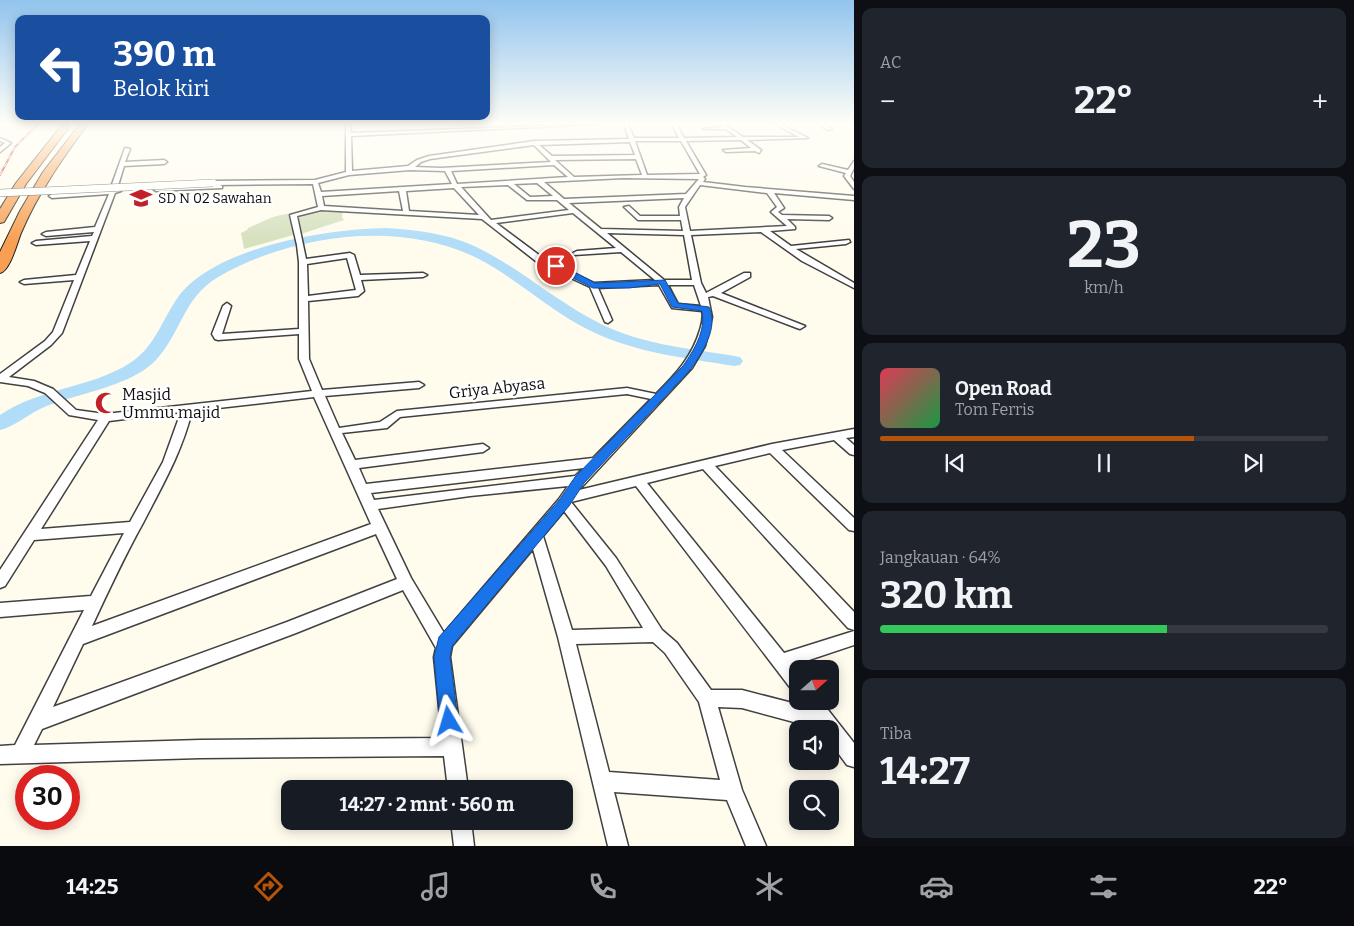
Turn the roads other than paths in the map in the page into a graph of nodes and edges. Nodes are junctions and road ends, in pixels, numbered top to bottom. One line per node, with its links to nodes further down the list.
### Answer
1 (28, 163): 27 (highway)
2 (37, 163): 27 (highway)
3 (55, 163): 59 (highway)
4 (133, 163): 13 (street)
5 (349, 163): 18 (street)
6 (416, 163): 15 (street)
7 (502, 163): 16 (street)
8 (507, 163): 24 (street)
9 (557, 163): 20 (street)
10 (640, 163): 19 (street)
11 (697, 163): 23 (street)
12 (854, 163): 17 (street)
13 (122, 164): 31 (street)
14 (822, 166): 17 (street)
15 (410, 168): 16 (street); 21 (street)
16 (447, 169): 28 (street)
17 (850, 172): 29 (street)
18 (349, 173): 21 (street); 25 (street)
19 (645, 176): 20 (street); 23 (street)
20 (572, 178): 22 (street)
21 (386, 180): 30 (street); 34 (street)
22 (538, 180): 24 (street); 38 (street)
23 (699, 180): 32 (street); 36 (street)
24 (526, 181): 26 (street)
25 (314, 182): 31 (street); 33 (street, bridge); 34 (street)
26 (508, 182): 28 (street); 38 (street)
27 (21, 183): 46 (highway)
28 (455, 185): 30 (street); 47 (street)
29 (854, 186)
30 (402, 188): 41 (street)
31 (113, 191): 35 (street); 50 (street)
32 (770, 192): 37 (street); 43 (street)
33 (0, 193)
34 (319, 194): 39 (street)
35 (52, 196)
36 (688, 196): 38 (street); 44 (street)
37 (854, 198)
38 (559, 199): 42 (street)
39 (321, 208): 41 (street); 58 (street)
40 (628, 208): 44 (street)
41 (406, 211): 47 (street)
42 (574, 211): 47 (street); 49 (street)
43 (781, 217): 45 (street); 48 (street)
44 (684, 218): 51 (street)
45 (829, 218)
46 (0, 219)
47 (487, 220): 68 (street)
48 (762, 229): 51 (street); 55 (street)
49 (601, 232): 51 (street); 56 (street)
50 (97, 233): 52 (street); 54 (street); 62 (street)
51 (688, 233): 66 (street)
52 (46, 234)
53 (846, 242): 55 (street)
54 (36, 243)
55 (789, 248): 67 (street)
56 (623, 250): 57 (street); 65 (street)
57 (576, 253)
58 (303, 262): 63 (street); 72 (street)
59 (0, 269)
60 (422, 275): 63 (street)
61 (747, 275): 69 (street)
62 (80, 276): 64 (street); 78 (street)
63 (358, 278): 72 (street)
64 (24, 282)
65 (662, 282): 66 (street); 68 (street); 74 (street)
66 (697, 283): 71 (street)
67 (853, 285): 70 (street)
68 (593, 286): 75 (street)
69 (714, 293): 71 (street); 76 (street)
70 (854, 294)
71 (703, 296): 74 (street)
72 (302, 299): 77 (street)
73 (227, 306): 77 (street)
74 (706, 309): 81 (street)
75 (608, 320)
76 (800, 326)
77 (304, 331): 80 (street)
78 (0, 378): 83 (street)
79 (419, 385): 80 (street)
80 (317, 393): 82 (street); 92 (street)
81 (657, 397): 84 (street, Griya Abyasa); 90 (street)
82 (187, 409): 83 (street); 99 (street)
83 (105, 418): 101 (street)
84 (344, 430)
85 (854, 433): 86 (street)
86 (836, 436): 88 (street); 89 (street)
87 (483, 448): 92 (street)
88 (772, 448): 91 (street); 98 (street)
89 (854, 450)
90 (596, 462): 93 (street); 95 (street)
91 (706, 464): 94 (street); 107 (street)
92 (350, 465): 95 (street)
93 (579, 480): 96 (street); 97 (street)
94 (639, 481): 96 (street); 113 (street)
95 (362, 489): 97 (street)
96 (566, 500): 102 (street); 108 (street)
97 (370, 505): 100 (street)
98 (854, 526)
99 (134, 528): 101 (street); 105 (street)
100 (378, 528): 104 (street); 110 (street)
101 (30, 535): 103 (street)
102 (536, 535): 109 (street); 112 (street)
103 (0, 582)
104 (406, 582): 112 (street); 119 (street)
105 (97, 602): 106 (street); 110 (street)
106 (0, 610)
107 (854, 623)
108 (656, 635): 109 (street); 115 (street)
109 (566, 637): 126 (street)
110 (79, 638): 119 (street)
111 (854, 638): 113 (street)
112 (443, 646): 121 (street)
113 (781, 662): 114 (street)
114 (789, 672)
115 (707, 698): 117 (street); 127 (street)
116 (817, 710): 118 (street)
117 (822, 720)
118 (825, 720)
119 (36, 722): 122 (street)
120 (839, 738): 124 (street)
121 (452, 747): 122 (street); 125 (street)
122 (20, 754): 123 (street)
123 (0, 755)
124 (854, 758)
125 (457, 780)
126 (601, 781): 127 (street); 130 (street)
127 (733, 791): 131 (street)
128 (462, 830): 129 (street)
129 (464, 846)
130 (618, 846)
131 (756, 846)

